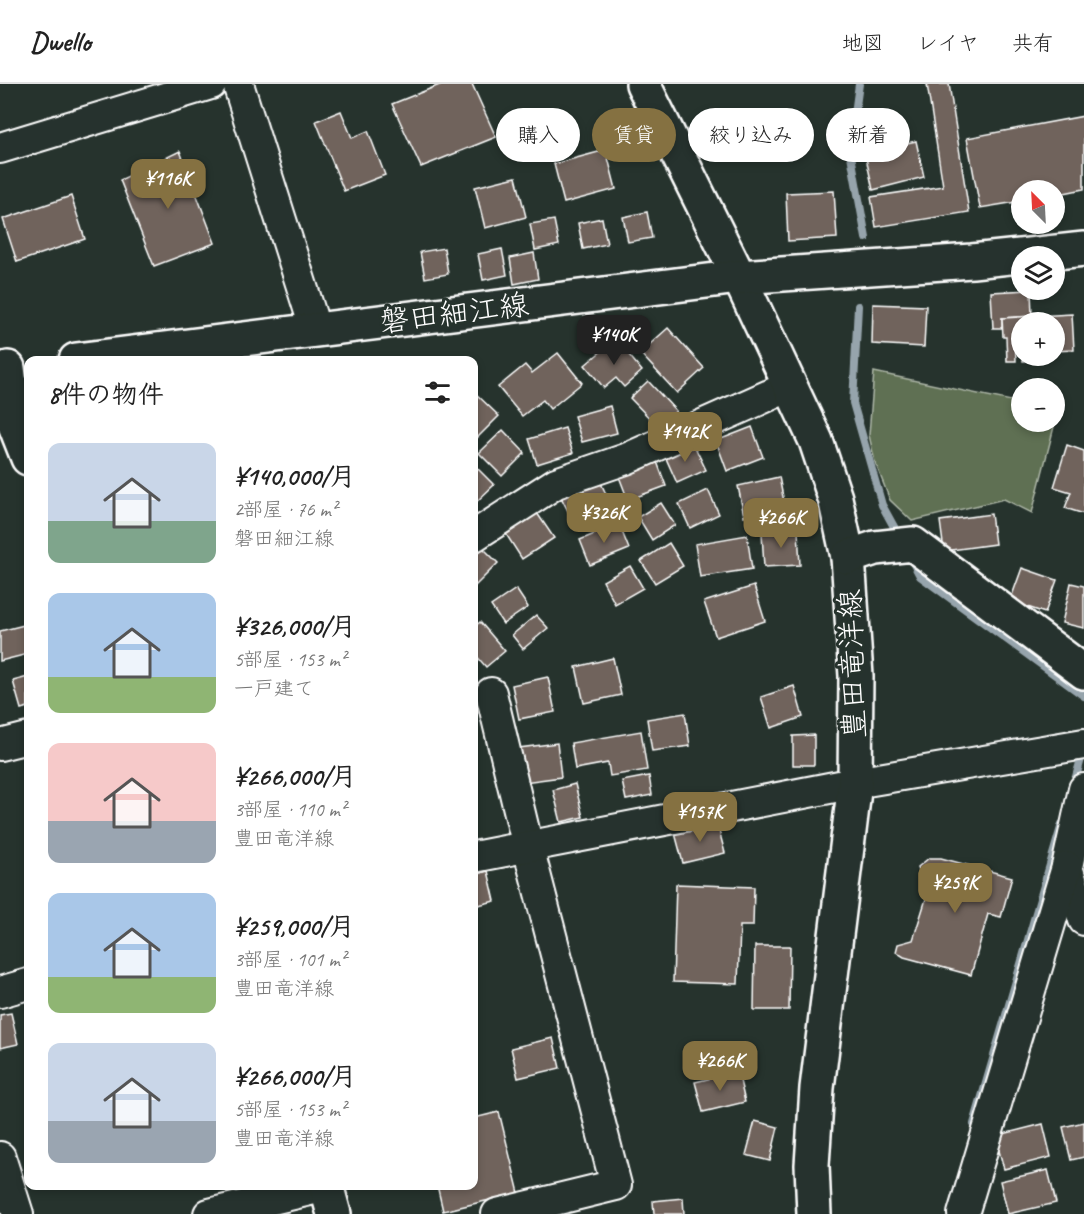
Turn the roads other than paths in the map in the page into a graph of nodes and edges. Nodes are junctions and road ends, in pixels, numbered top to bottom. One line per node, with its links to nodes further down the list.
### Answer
1 (212, 84): 4 (street)
2 (238, 84): 7 (street)
3 (643, 84): 6 (main road, 豊田竜洋線)
4 (0, 148)
5 (1084, 249): 6 (main road, 磐田細江線)
6 (739, 277): 7 (main road, 磐田細江線); 11 (main road, 豊田竜洋線)
7 (316, 331): 8 (main road, 磐田細江線)
8 (222, 351): 9 (main road, 磐田細江線)
9 (141, 356)
10 (12, 368): 12 (main road)
11 (790, 386): 14 (street); 15 (main road, 豊田竜洋線)
12 (7, 428): 13 (main road)
13 (24, 452)
14 (478, 533)
15 (848, 557): 16 (main road); 21 (main road, 豊田竜洋線)
16 (1084, 672)
17 (491, 693): 23 (street)
18 (24, 739): 20 (street)
19 (1084, 744): 21 (street)
20 (0, 745)
21 (855, 783): 23 (street); 36 (main road, 豊田竜洋線)
22 (1084, 789): 25 (street)
23 (528, 847): 24 (street); 35 (street)
24 (478, 856)
25 (1067, 867): 26 (street); 37 (street)
26 (1084, 920)
27 (24, 985): 28 (street)
28 (0, 992)
29 (0, 1157): 32 (street)
30 (306, 1190): 33 (street)
31 (327, 1190): 34 (main road)
32 (18, 1214)
33 (210, 1214)
34 (334, 1214)
35 (497, 1214)
36 (814, 1214)
37 (963, 1214)

